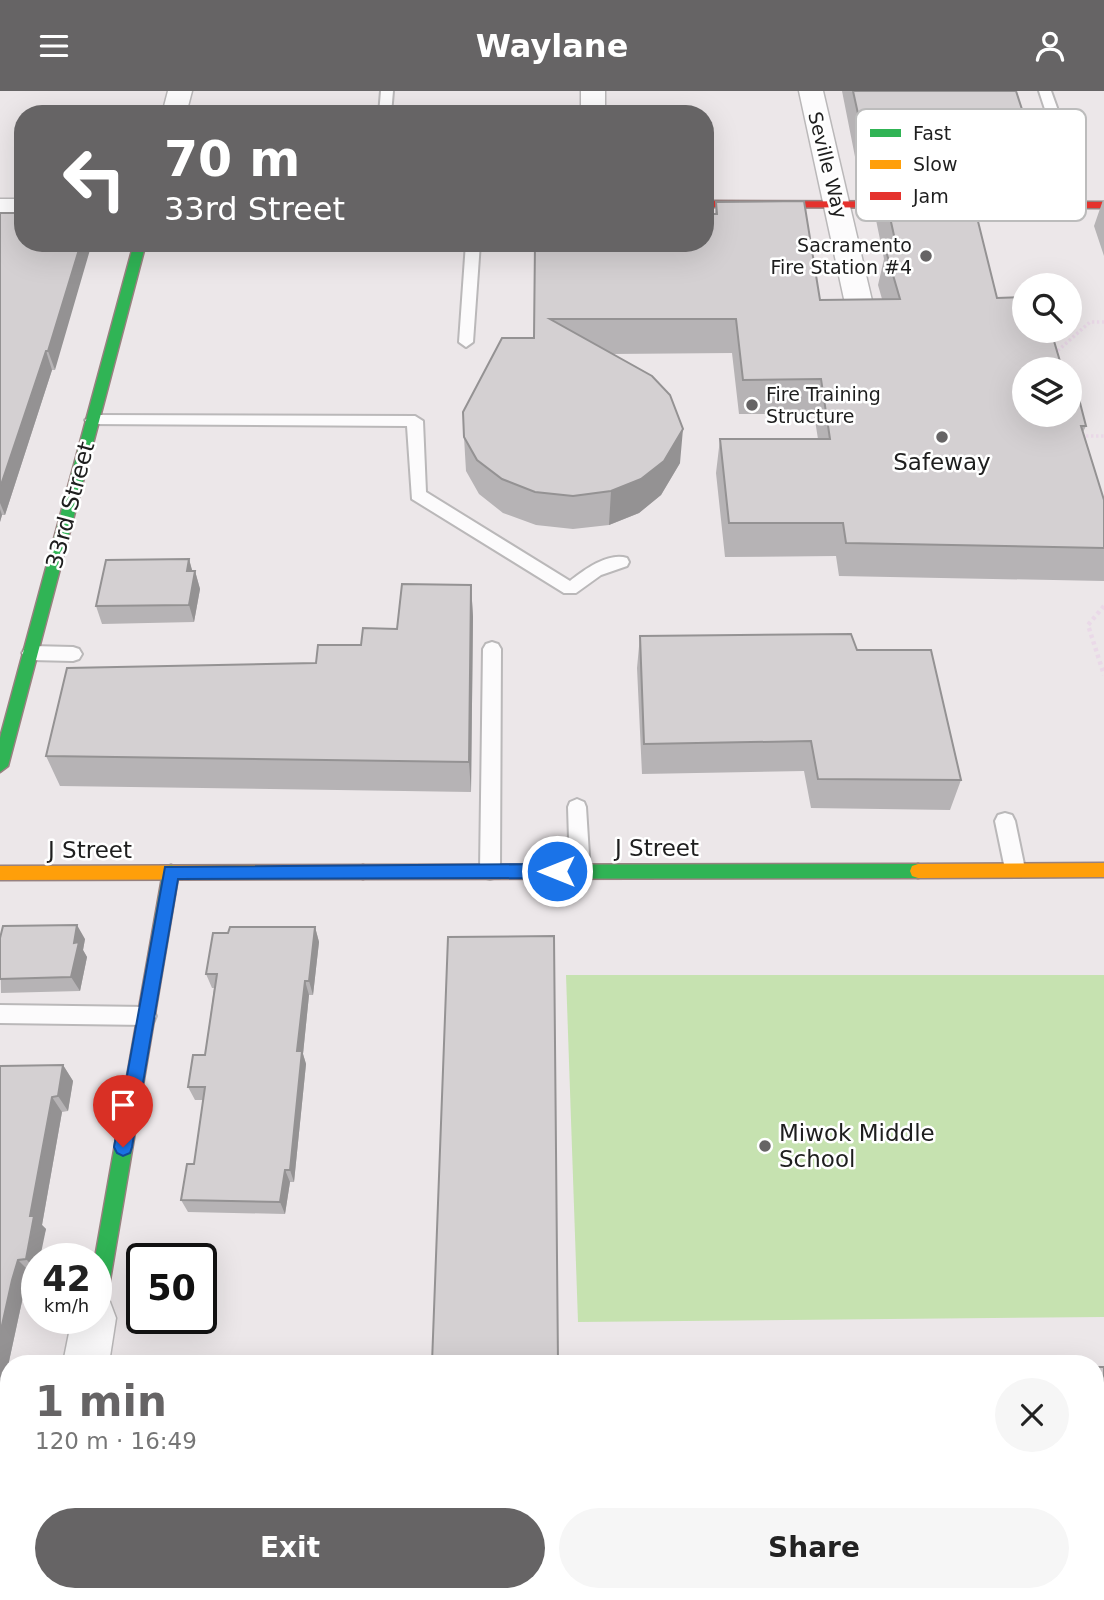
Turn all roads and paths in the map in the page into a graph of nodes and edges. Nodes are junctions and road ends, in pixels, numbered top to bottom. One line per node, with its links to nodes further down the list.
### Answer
1 (811, 91): 5 (street, Seville Way)
2 (1045, 91): 3 (lane)
3 (1051, 109)
4 (714, 204): 5 (street)
5 (834, 204): 6 (street); 11 (street, Seville Way)
6 (856, 204)
7 (1086, 205): 8 (street)
8 (1104, 205)
9 (138, 252): 15 (street, 33rd Street)
10 (472, 252): 13 (lane)
11 (863, 322)
12 (1104, 322): 14 (path)
13 (466, 342)
14 (1051, 357)
15 (93, 419): 18 (lane); 21 (street, 33rd Street)
16 (1076, 436): 17 (path)
17 (1104, 436)
18 (621, 562)
19 (1104, 606): 23 (path)
20 (492, 649): 29 (lane)
21 (31, 653): 22 (lane); 24 (street, 33rd Street)
22 (73, 654)
23 (1104, 675)
24 (0, 766)
25 (577, 807): 30 (lane)
26 (1005, 821): 27 (lane)
27 (1015, 870): 28 (street, J Street); 30 (street, J Street)
28 (1104, 870)
29 (491, 871): 30 (street, J Street); 31 (street, J Street)
30 (580, 871)
31 (171, 872): 32 (street, J Street); 34 (street)
32 (0, 873)
33 (0, 1014): 34 (lane)
34 (146, 1016): 35 (street)
35 (107, 1243)
36 (91, 1334): 37 (street)
37 (87, 1355)

